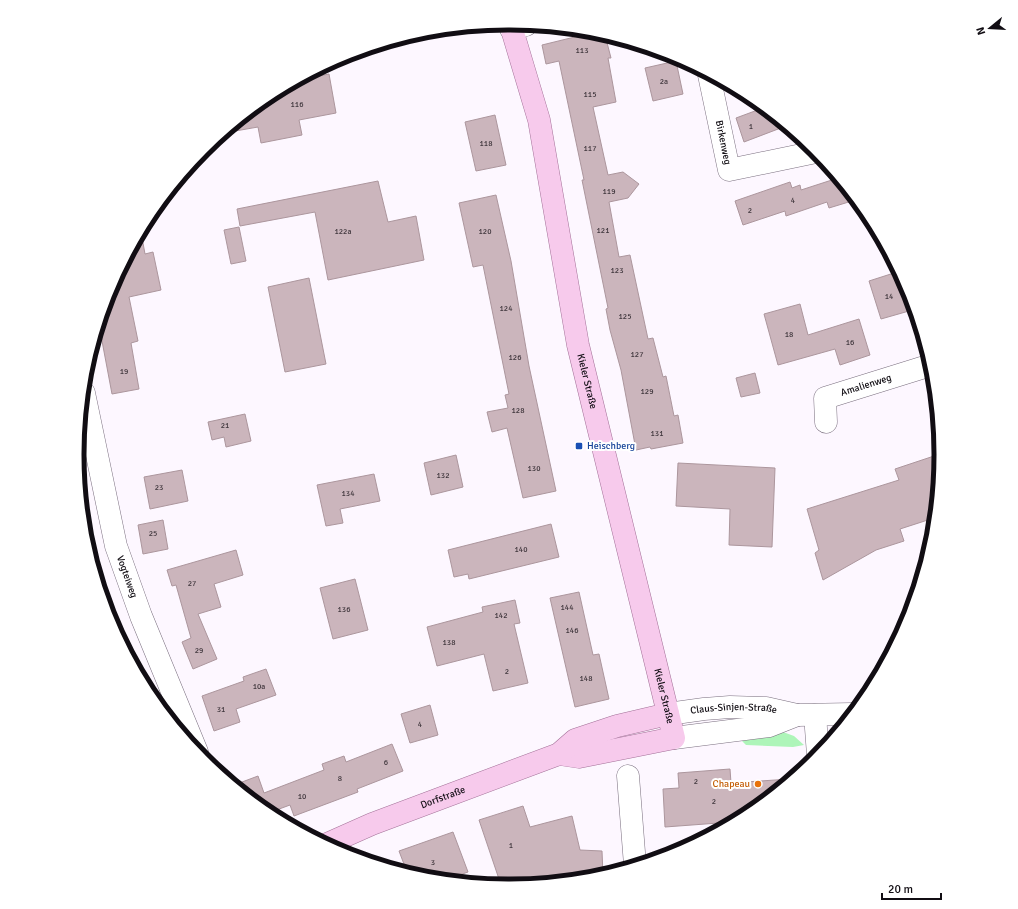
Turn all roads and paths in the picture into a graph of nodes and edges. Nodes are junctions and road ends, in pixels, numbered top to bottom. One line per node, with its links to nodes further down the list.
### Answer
1 (517, 30): 7 (main road, Kieler Straße)
2 (710, 81): 3 (street, Birkenweg)
3 (809, 154)
4 (924, 367): 6 (street, Amalienweg)
5 (87, 408): 10 (street, Vogteiweg)
6 (826, 422)
7 (668, 714): 9 (street, Claus-Sinjen-Straße); 11 (main road, Kieler Straße); 13 (main road, Dorfstraße)
8 (845, 714): 9 (street, Claus-Sinjen-Straße)
9 (806, 715): 11 (street, Claus-Sinjen-Straße); 12 (street)
10 (189, 733)
11 (674, 738): 13 (main road, Dorfstraße)
12 (816, 748)
13 (559, 754): 15 (main road, Dorfstraße)
14 (628, 776): 16 (street)
15 (334, 841)
16 (635, 860)

